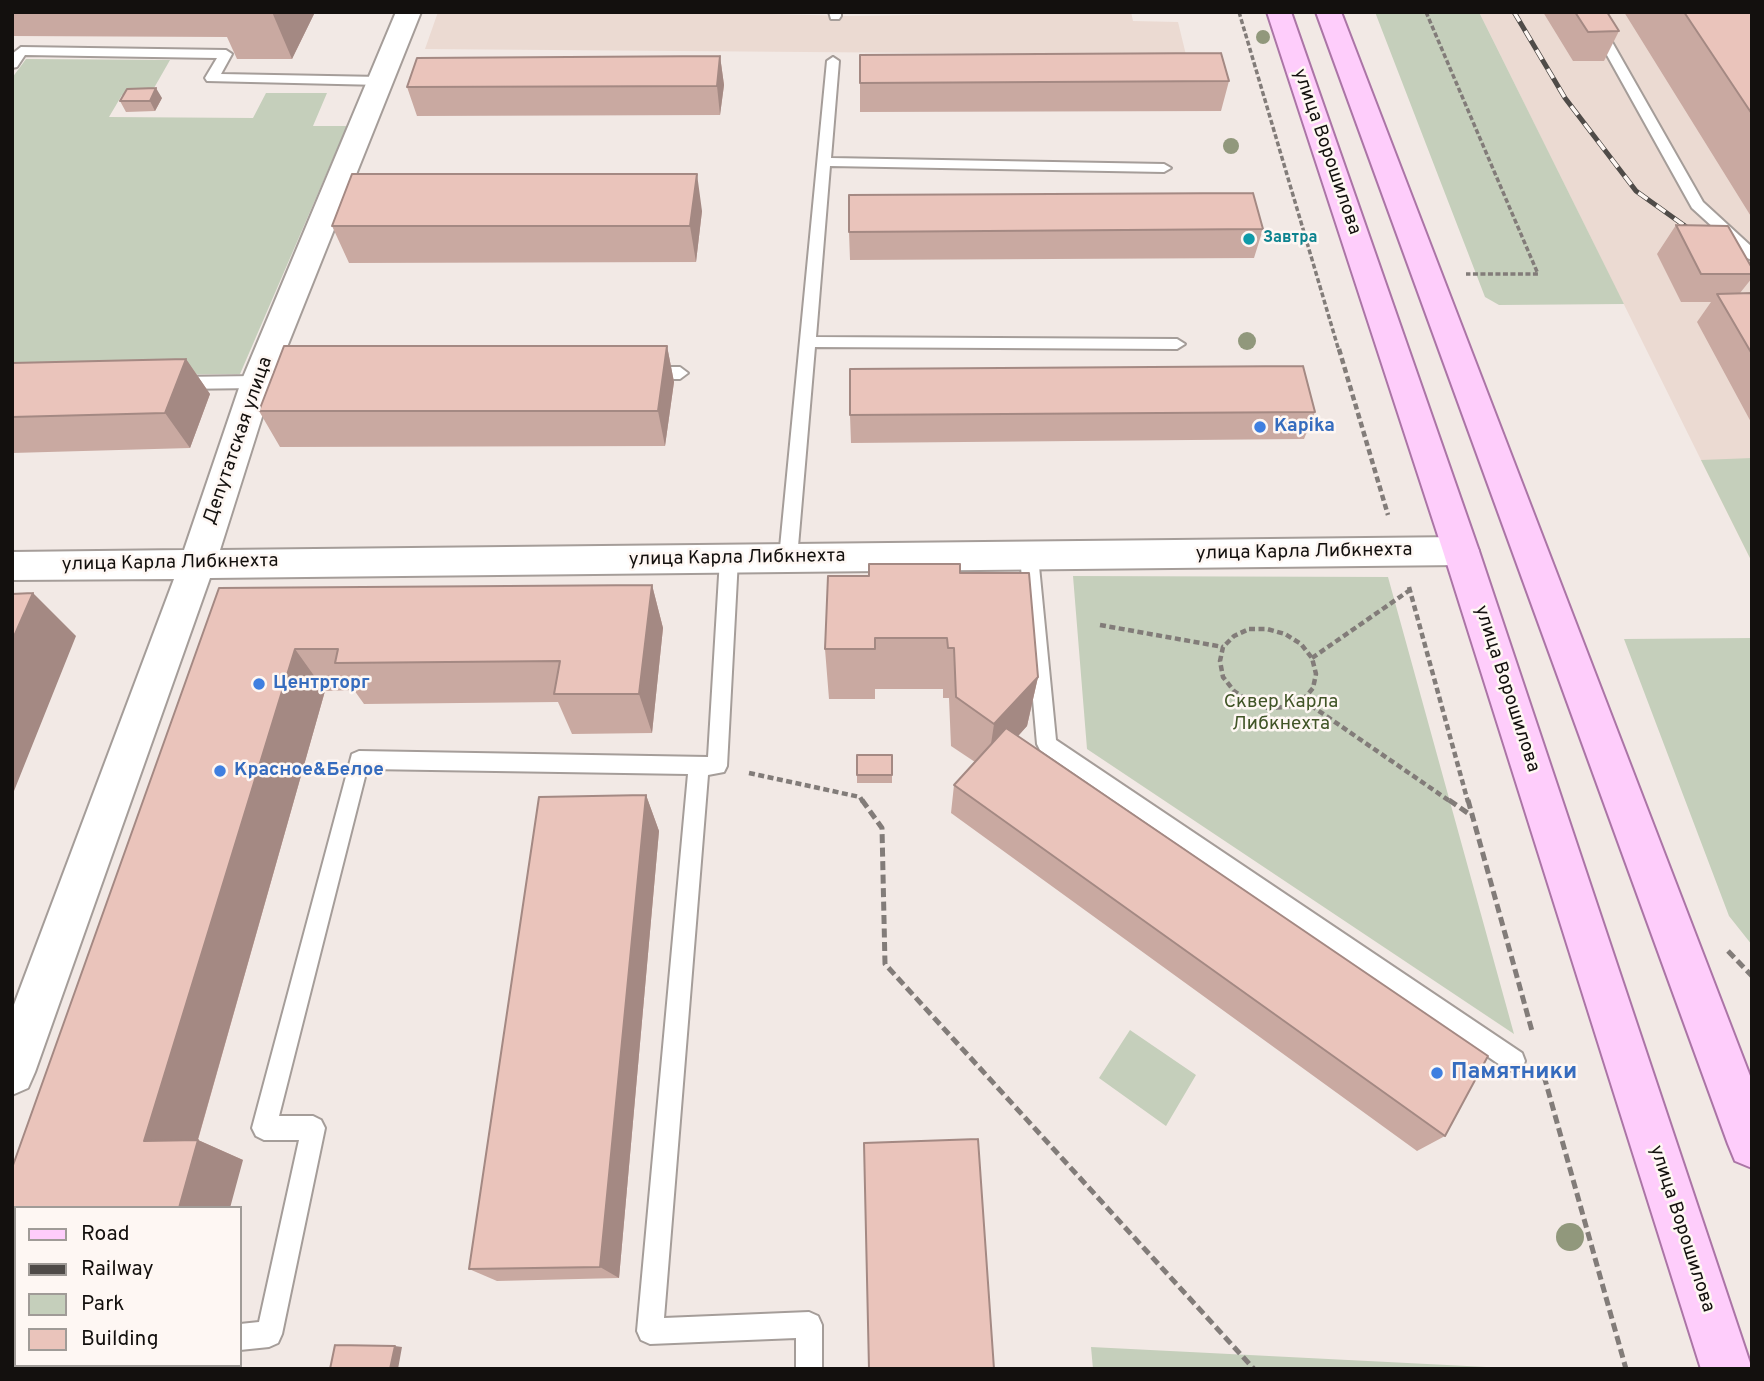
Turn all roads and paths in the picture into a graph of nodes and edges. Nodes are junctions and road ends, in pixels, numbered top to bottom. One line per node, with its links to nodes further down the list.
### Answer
1 (409, 12): 9 (street, Депутатская улица)
2 (1239, 12): 21 (path)
3 (1279, 12): 20 (main road, улица Ворошилова)
4 (1328, 12): 38 (main road)
5 (1426, 12): 13 (path)
6 (1589, 12): 12 (lane)
7 (833, 61): 10 (lane)
8 (12, 64): 9 (lane)
9 (381, 81): 18 (street, Депутатская улица)
10 (824, 162): 11 (lane); 14 (lane)
11 (1164, 168)
12 (1752, 255)
13 (1460, 274)
14 (807, 342): 15 (lane); 23 (lane)
15 (1177, 344)
16 (624, 373): 17 (lane)
17 (680, 373)
18 (268, 378): 19 (lane); 25 (street, Депутатская улица)
19 (162, 383)
20 (1461, 551): 21 (street, улица Карла Либкнехта); 43 (main road, улица Ворошилова)
21 (1399, 552): 22 (street, улица Карла Либкнехта); 27 (path)
22 (1030, 556): 23 (street, улица Карла Либкнехта); 35 (lane)
23 (788, 558): 24 (street, улица Карла Либкнехта)
24 (729, 559): 25 (street, улица Карла Либкнехта); 32 (lane)
25 (197, 564): 26 (street, улица Карла Либкнехта); 36 (street, Депутатская улица)
26 (12, 566)
27 (1410, 590): 30 (path); 33 (path)
28 (1101, 625): 29 (path)
29 (1223, 647): 30 (path); 31 (path)
30 (1312, 658): 31 (path)
31 (1303, 700): 33 (path)
32 (708, 765): 39 (lane); 40 (lane); 41 (path)
33 (1472, 816): 34 (path)
34 (1532, 1032)
35 (1514, 1061)
36 (12, 1072)
37 (1543, 1072): 42 (path)
38 (1752, 1144)
39 (242, 1337)
40 (809, 1369)
41 (1254, 1369)
42 (1626, 1369)
43 (1727, 1369)

